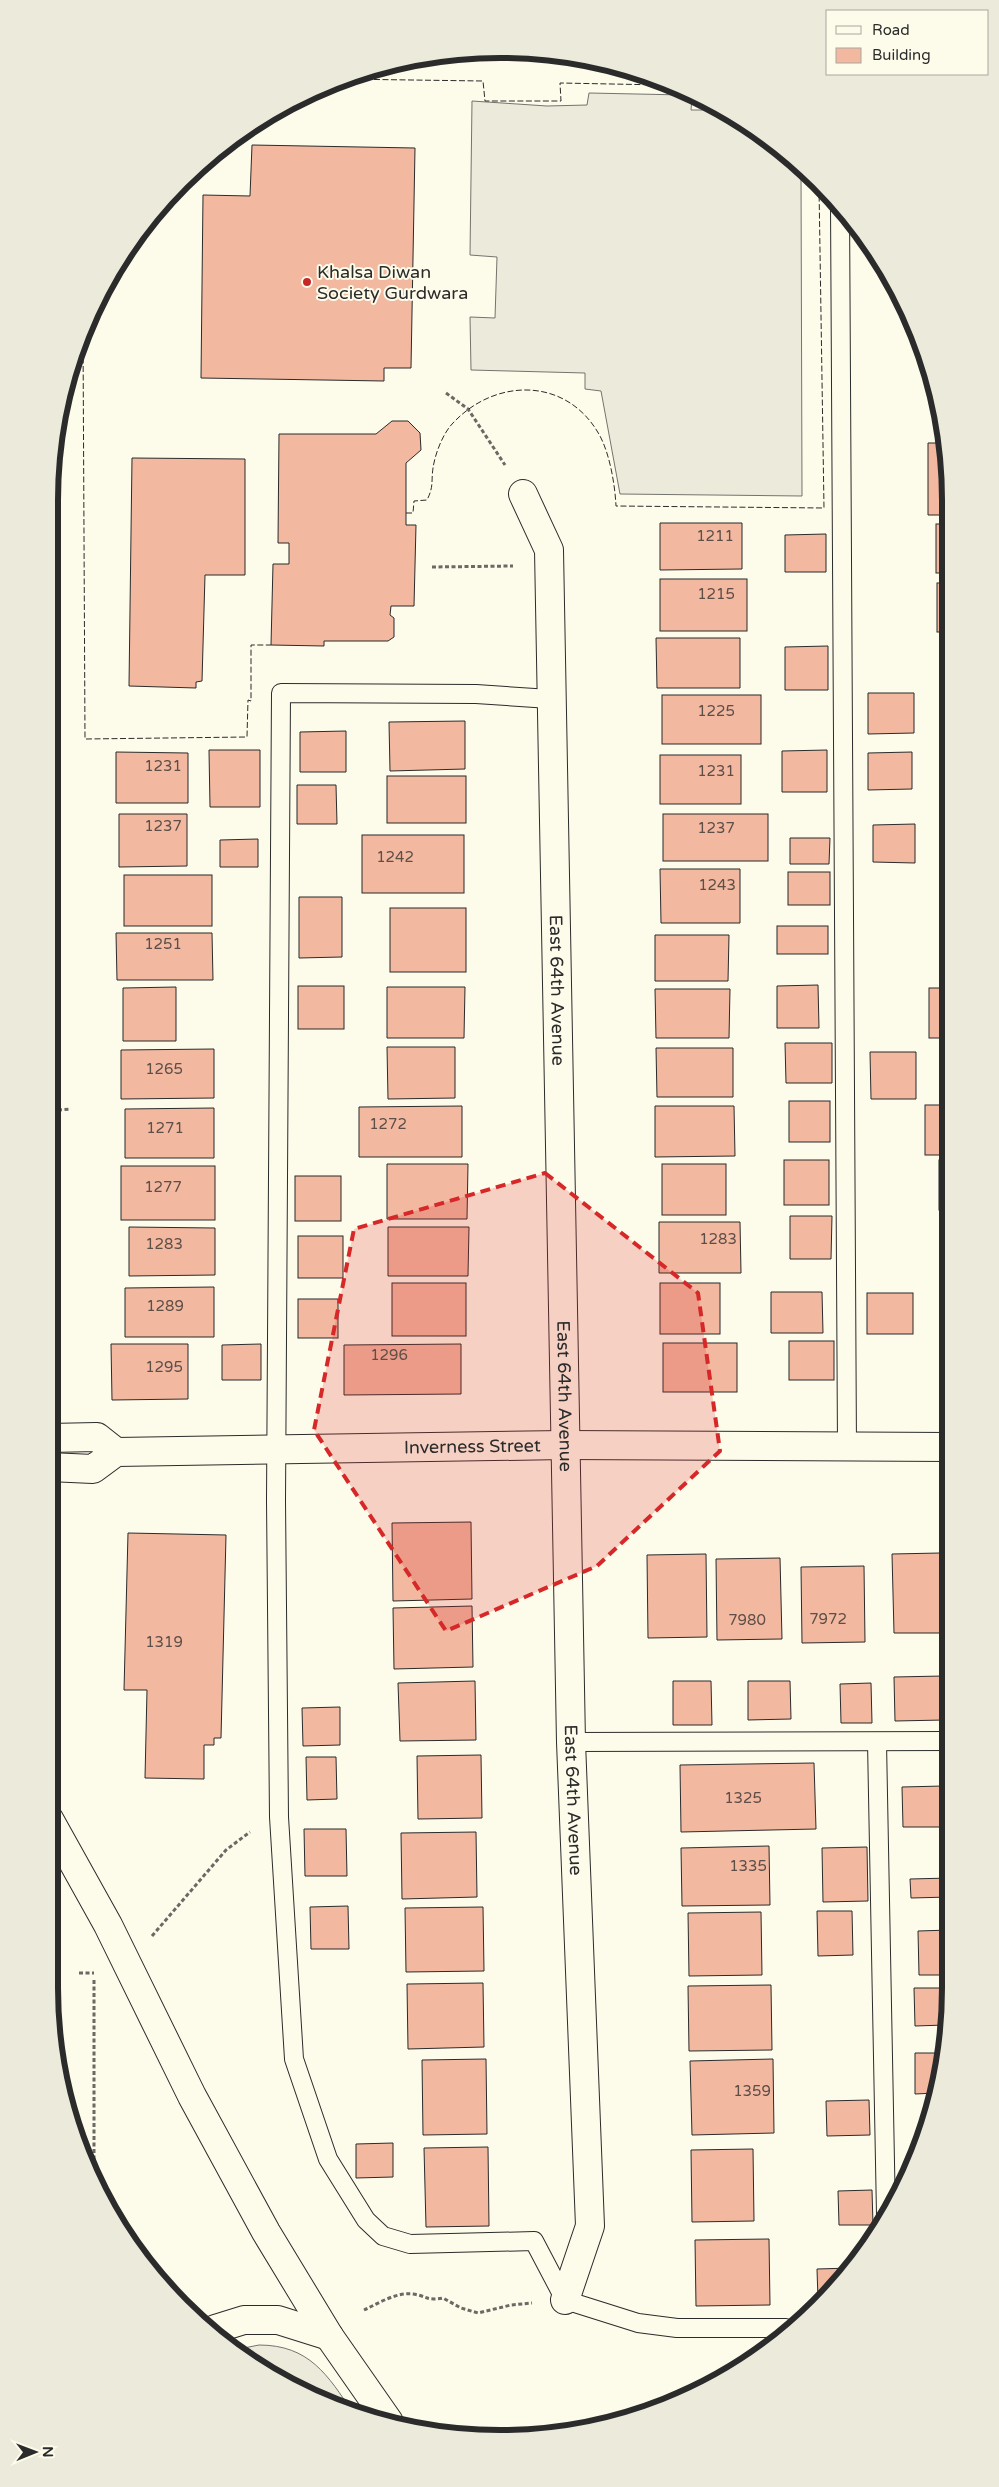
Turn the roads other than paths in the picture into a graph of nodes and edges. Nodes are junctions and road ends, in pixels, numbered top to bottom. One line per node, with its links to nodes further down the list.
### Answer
1 (840, 218): 6 (lane)
2 (523, 494): 3 (street, East 64th Avenue)
3 (550, 699): 5 (street, East 64th Avenue); 8 (lane)
4 (58, 1438): 9 (street)
5 (564, 1445): 6 (street, Inverness Street); 8 (street, Inverness Street); 12 (street, East 64th Avenue)
6 (847, 1447): 7 (street, Inverness Street)
7 (942, 1447)
8 (277, 1449): 9 (street, Inverness Street); 16 (lane)
9 (116, 1452): 10 (street)
10 (58, 1467)
11 (942, 1741): 13 (lane)
12 (571, 1742): 13 (lane); 16 (street, East 64th Avenue)
13 (877, 1742): 15 (lane)
14 (58, 1835): 19 (street)
15 (886, 2201)
16 (565, 2300): 18 (lane)
17 (218, 2328): 19 (street)
18 (781, 2328)
19 (329, 2336): 20 (street)
20 (383, 2413)

